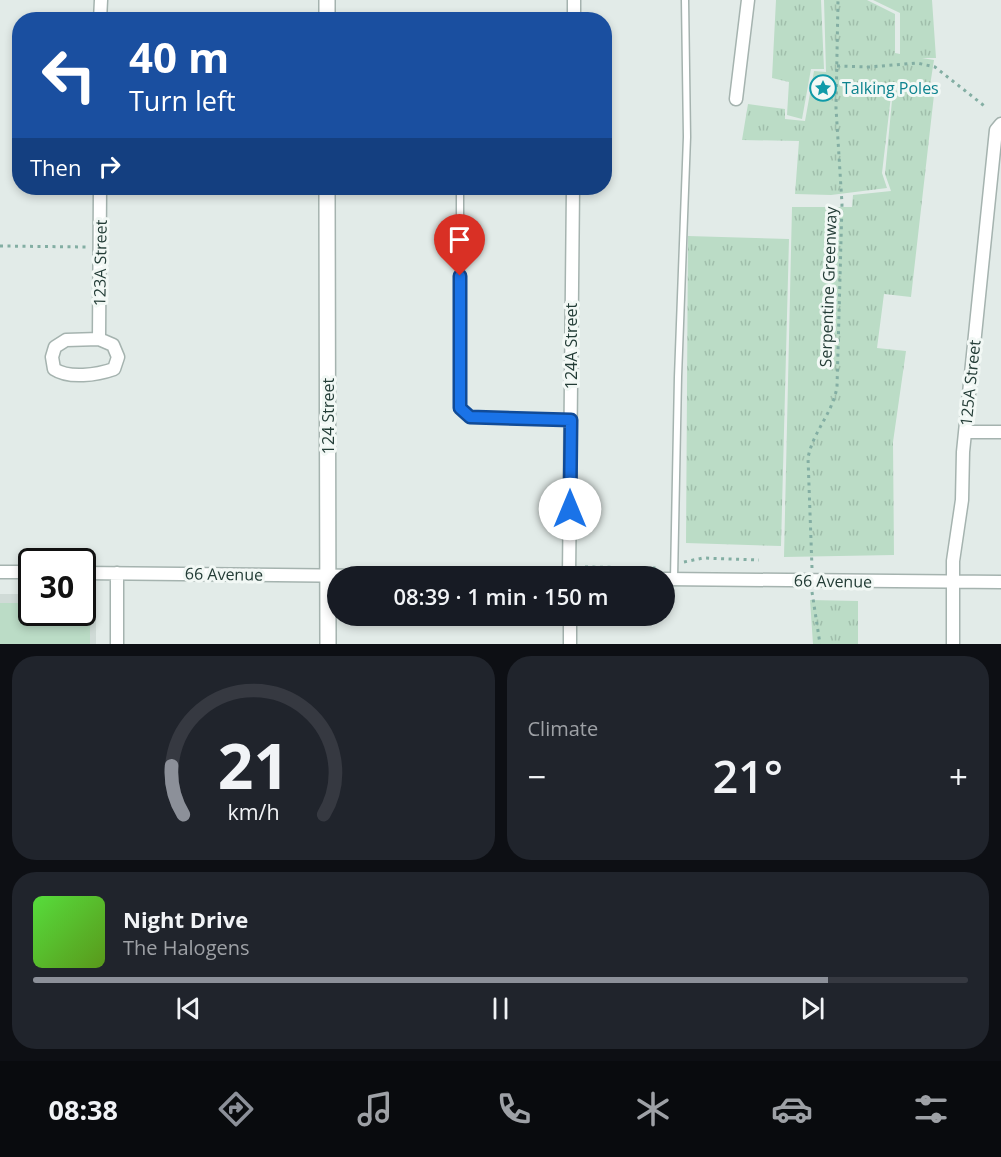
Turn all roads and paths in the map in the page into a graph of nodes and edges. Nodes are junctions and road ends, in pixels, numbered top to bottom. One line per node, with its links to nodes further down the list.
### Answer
1 (685, 0): 20 (lane)
2 (748, 0): 5 (street)
3 (838, 0): 4 (path, Serpentine Greenway)
4 (837, 66): 6 (path); 21 (path, Serpentine Greenway)
5 (736, 99)
6 (987, 108)
7 (1001, 124): 16 (street, 125A Street)
8 (100, 195): 14 (street, 123A Street)
9 (327, 195): 18 (street, 124 Street)
10 (460, 195): 15 (lane)
11 (573, 195): 15 (street, 124A Street)
12 (0, 246): 13 (path)
13 (88, 247)
14 (99, 339): 14 (street)
15 (571, 420): 19 (street, 124A Street)
16 (965, 432): 17 (street); 28 (street, 125A Street)
17 (1001, 432)
18 (328, 566)
19 (569, 566)
20 (670, 566)
21 (812, 568)
22 (0, 572): 23 (street)
23 (18, 572)
24 (96, 573): 25 (street, 66 Avenue)
25 (117, 573): 26 (street, 66 Avenue); 33 (street)
26 (327, 576)
27 (675, 579): 28 (street, 66 Avenue)
28 (953, 582): 29 (street, 66 Avenue); 37 (street, 125A Street)
29 (1001, 582)
30 (812, 592): 36 (path)
31 (328, 626): 34 (street, 124 Street)
32 (570, 626): 35 (street)
33 (117, 644)
34 (328, 644)
35 (570, 644)
36 (820, 644)
37 (953, 644)

